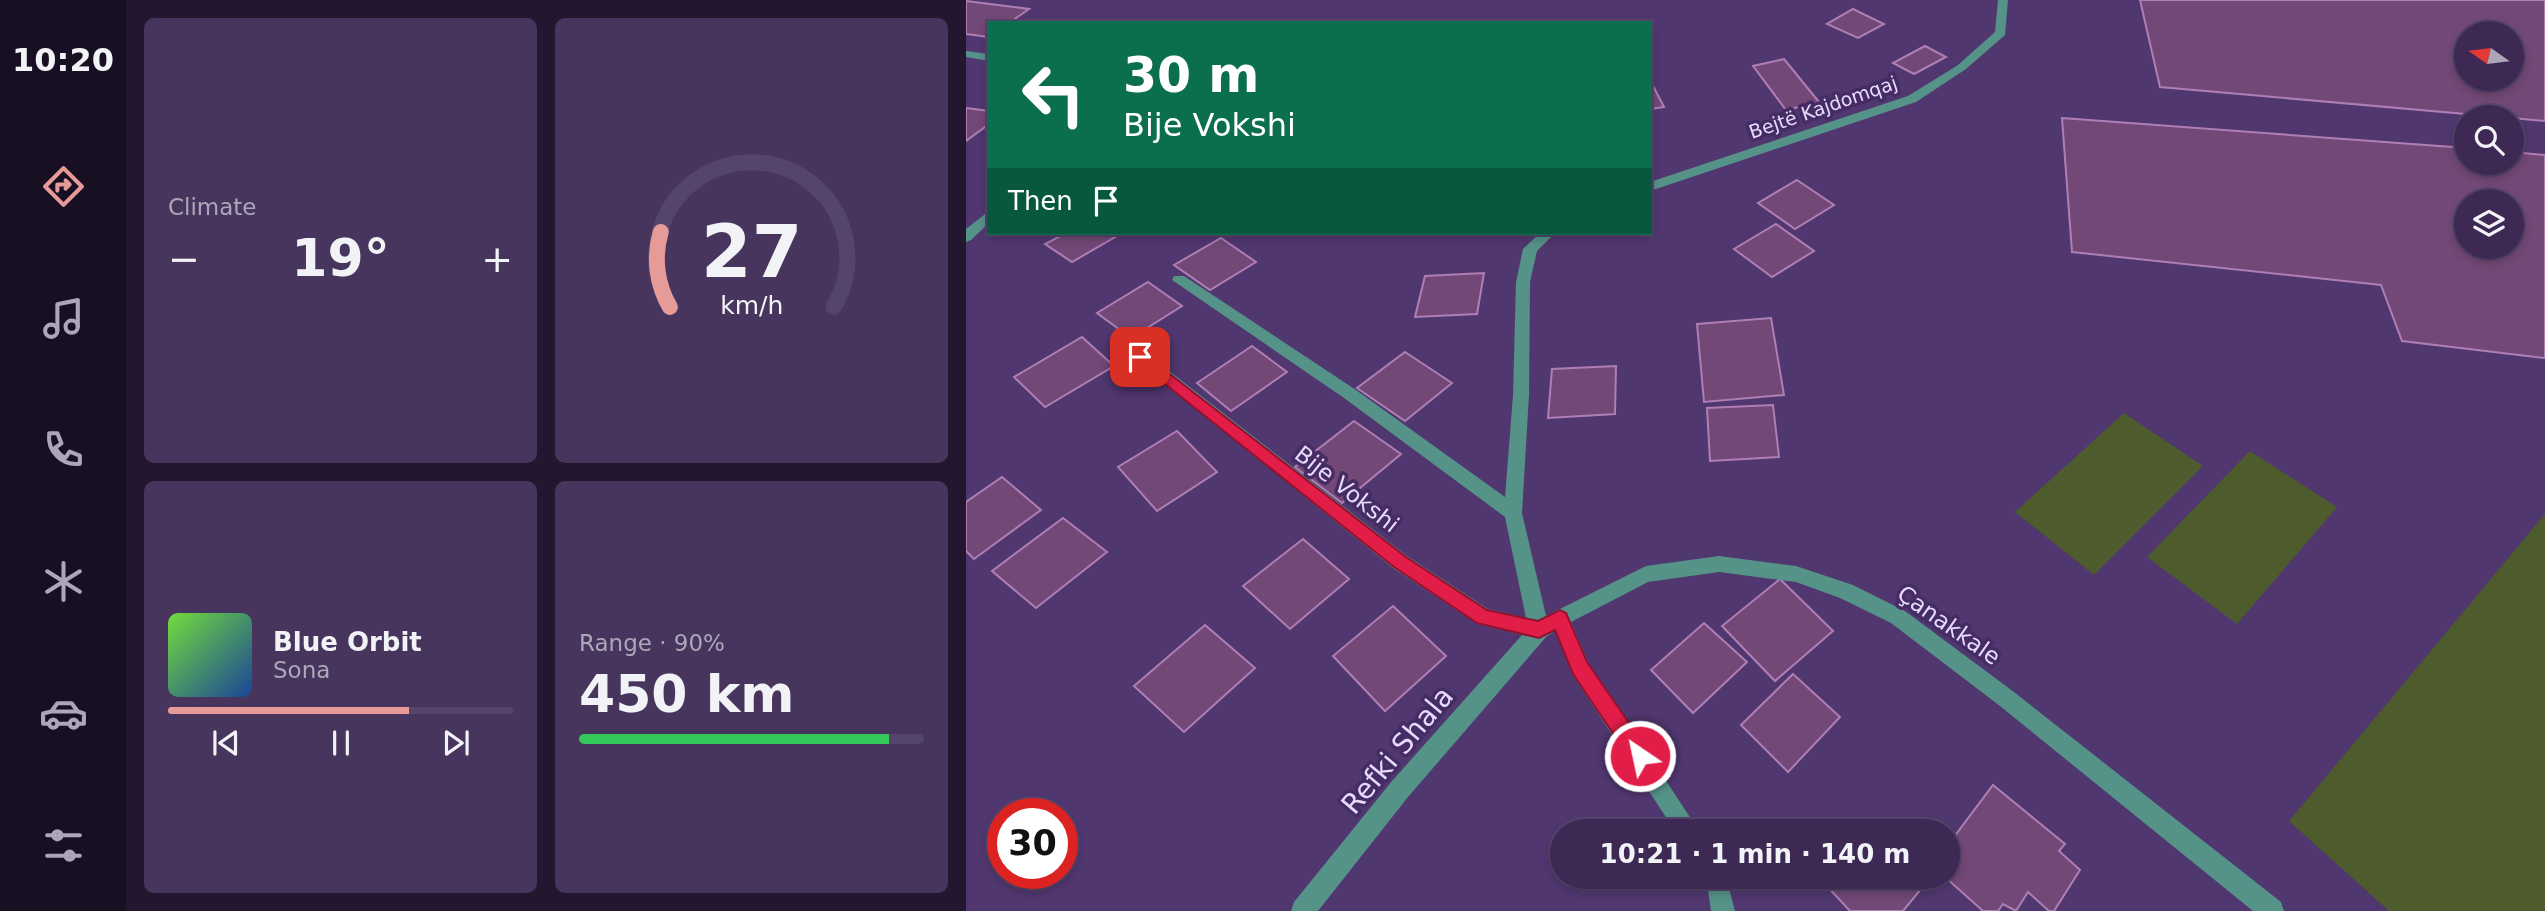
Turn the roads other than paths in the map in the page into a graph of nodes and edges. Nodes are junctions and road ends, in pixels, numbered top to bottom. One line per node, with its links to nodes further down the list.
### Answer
1 (2003, 0): 4 (street, Bejtë Kajdomqaj)
2 (966, 54): 3 (street)
3 (987, 58)
4 (1652, 186)
5 (987, 217): 7 (street)
6 (1546, 235): 10 (street)
7 (966, 237)
8 (1179, 280): 10 (street)
9 (1140, 357): 12 (street, Bije Vokshi)
10 (1513, 513): 12 (street)
11 (1560, 618): 12 (street, Çanakkale); 13 (street); 17 (street, Çanakkale)
12 (1539, 630): 15 (street, Refki Shala)
13 (1680, 819)
14 (1719, 889): 16 (street)
15 (1303, 911)
16 (1723, 911)
17 (2272, 911)

